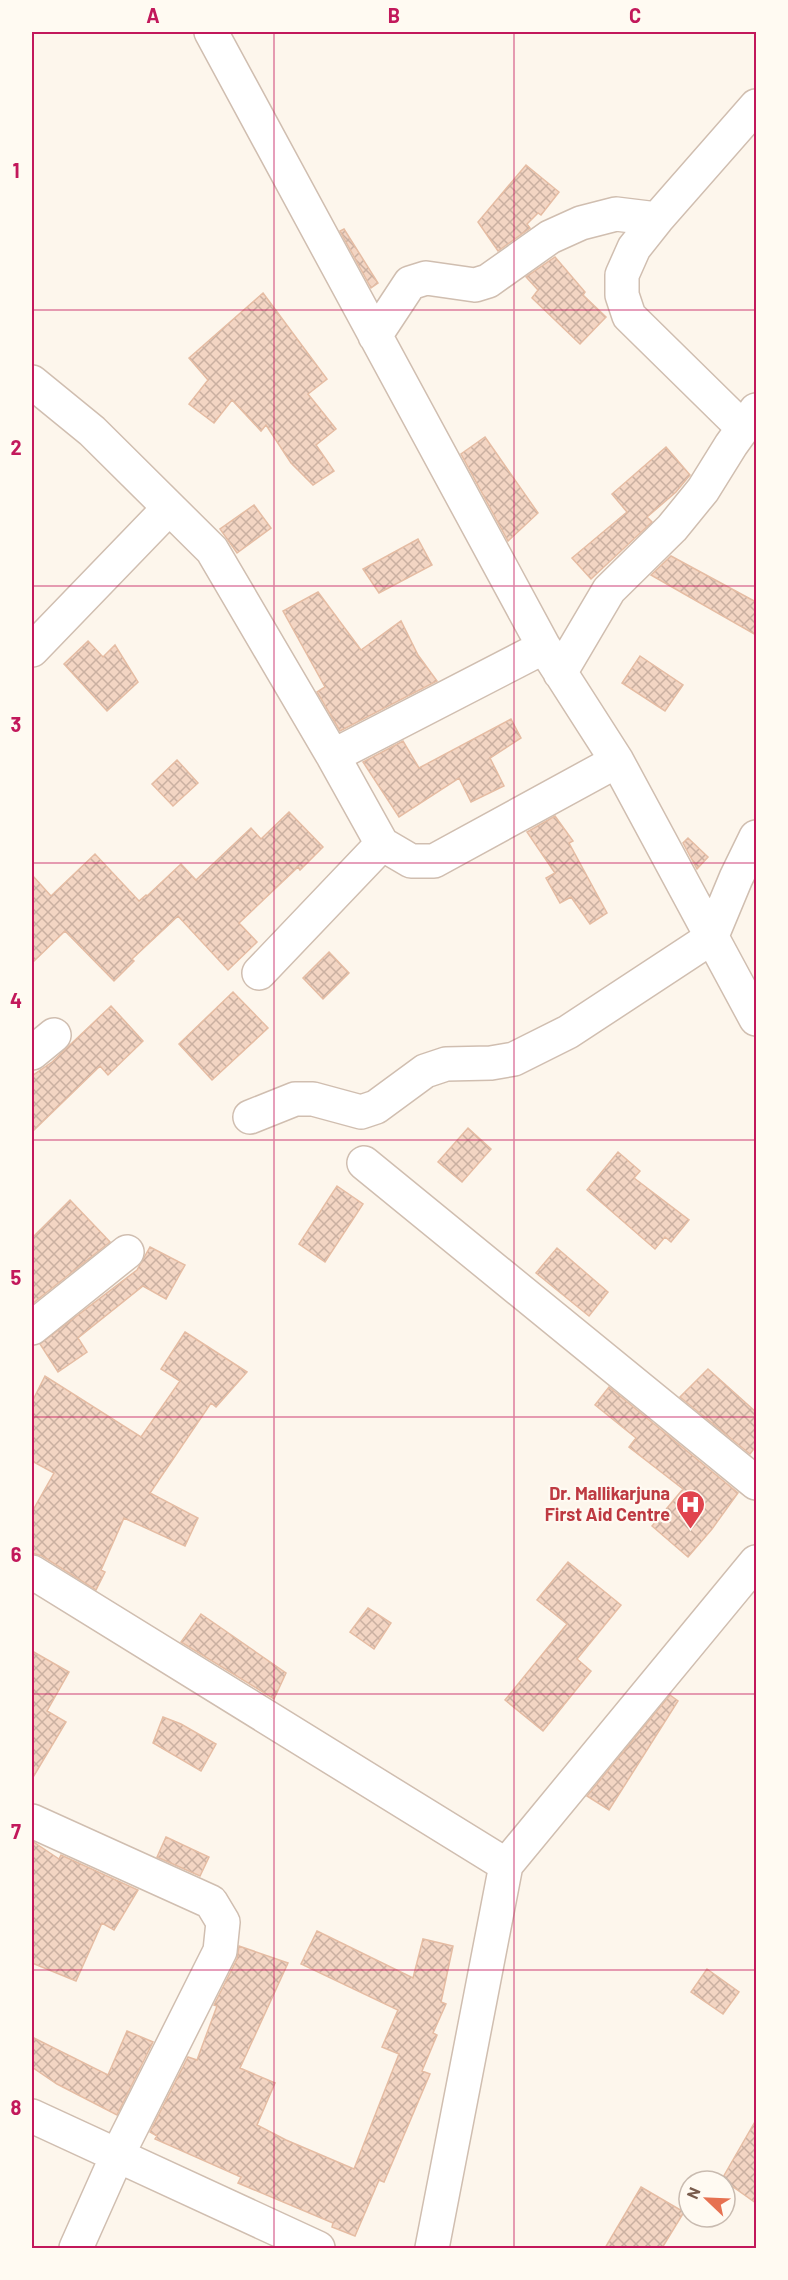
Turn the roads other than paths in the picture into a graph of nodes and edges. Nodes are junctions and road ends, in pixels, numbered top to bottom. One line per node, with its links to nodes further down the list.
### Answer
1 (211, 32): 4 (street)
2 (756, 106): 3 (street)
3 (657, 219): 4 (street); 6 (street)
4 (375, 336): 9 (street)
5 (32, 382): 7 (street)
6 (750, 419): 9 (street)
7 (169, 508): 8 (street); 10 (street)
8 (32, 650)
9 (552, 660): 10 (street); 11 (street)
10 (333, 756): 13 (street)
11 (616, 761): 13 (street); 14 (street)
12 (756, 837): 14 (street)
13 (382, 844): 15 (street)
14 (711, 938): 16 (street); 17 (street)
15 (259, 973)
16 (756, 1019)
17 (250, 1117)
18 (364, 1163): 21 (street)
19 (127, 1252): 20 (street)
20 (32, 1328)
21 (756, 1483)
22 (756, 1563): 25 (street)
23 (32, 1572): 25 (street)
24 (32, 1821): 27 (street)
25 (506, 1865): 28 (street)
26 (32, 2116): 27 (street)
27 (117, 2156): 29 (street); 30 (street)
28 (440, 2245)
29 (76, 2248)
30 (318, 2248)

